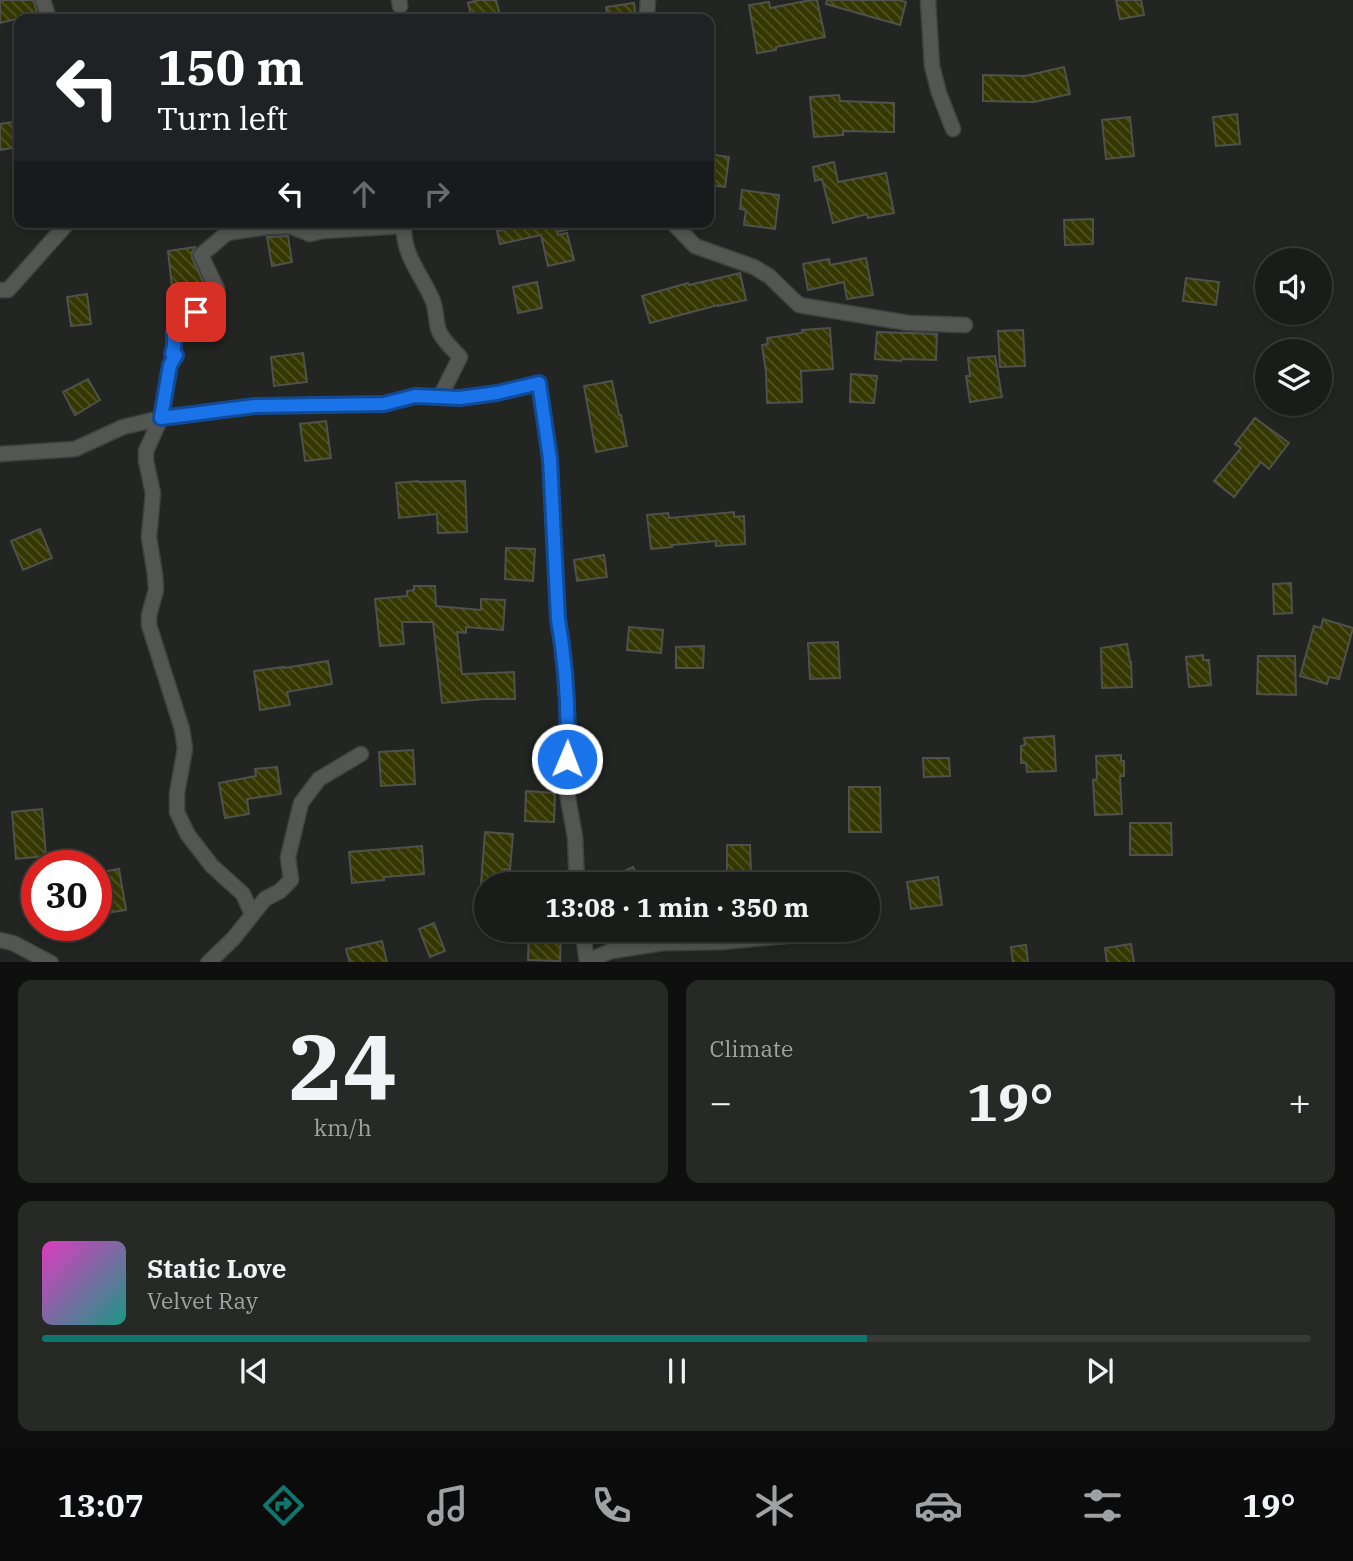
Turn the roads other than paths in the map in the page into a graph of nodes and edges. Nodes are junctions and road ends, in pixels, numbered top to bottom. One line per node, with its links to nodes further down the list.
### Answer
1 (928, 0): 2 (street)
2 (953, 129)
3 (63, 228): 9 (street)
4 (261, 228): 12 (street)
5 (295, 228): 6 (street)
6 (357, 228)
7 (403, 228): 11 (street)
8 (678, 228): 10 (street)
9 (0, 290)
10 (965, 325)
11 (440, 397): 12 (street); 15 (street)
12 (161, 418): 13 (street); 16 (street)
13 (0, 454)
14 (361, 754): 16 (street)
15 (576, 872)
16 (252, 914): 21 (street)
17 (0, 940): 20 (street)
18 (584, 942): 22 (street)
19 (722, 942): 22 (street)
20 (51, 962)
21 (208, 962)
22 (587, 962)

